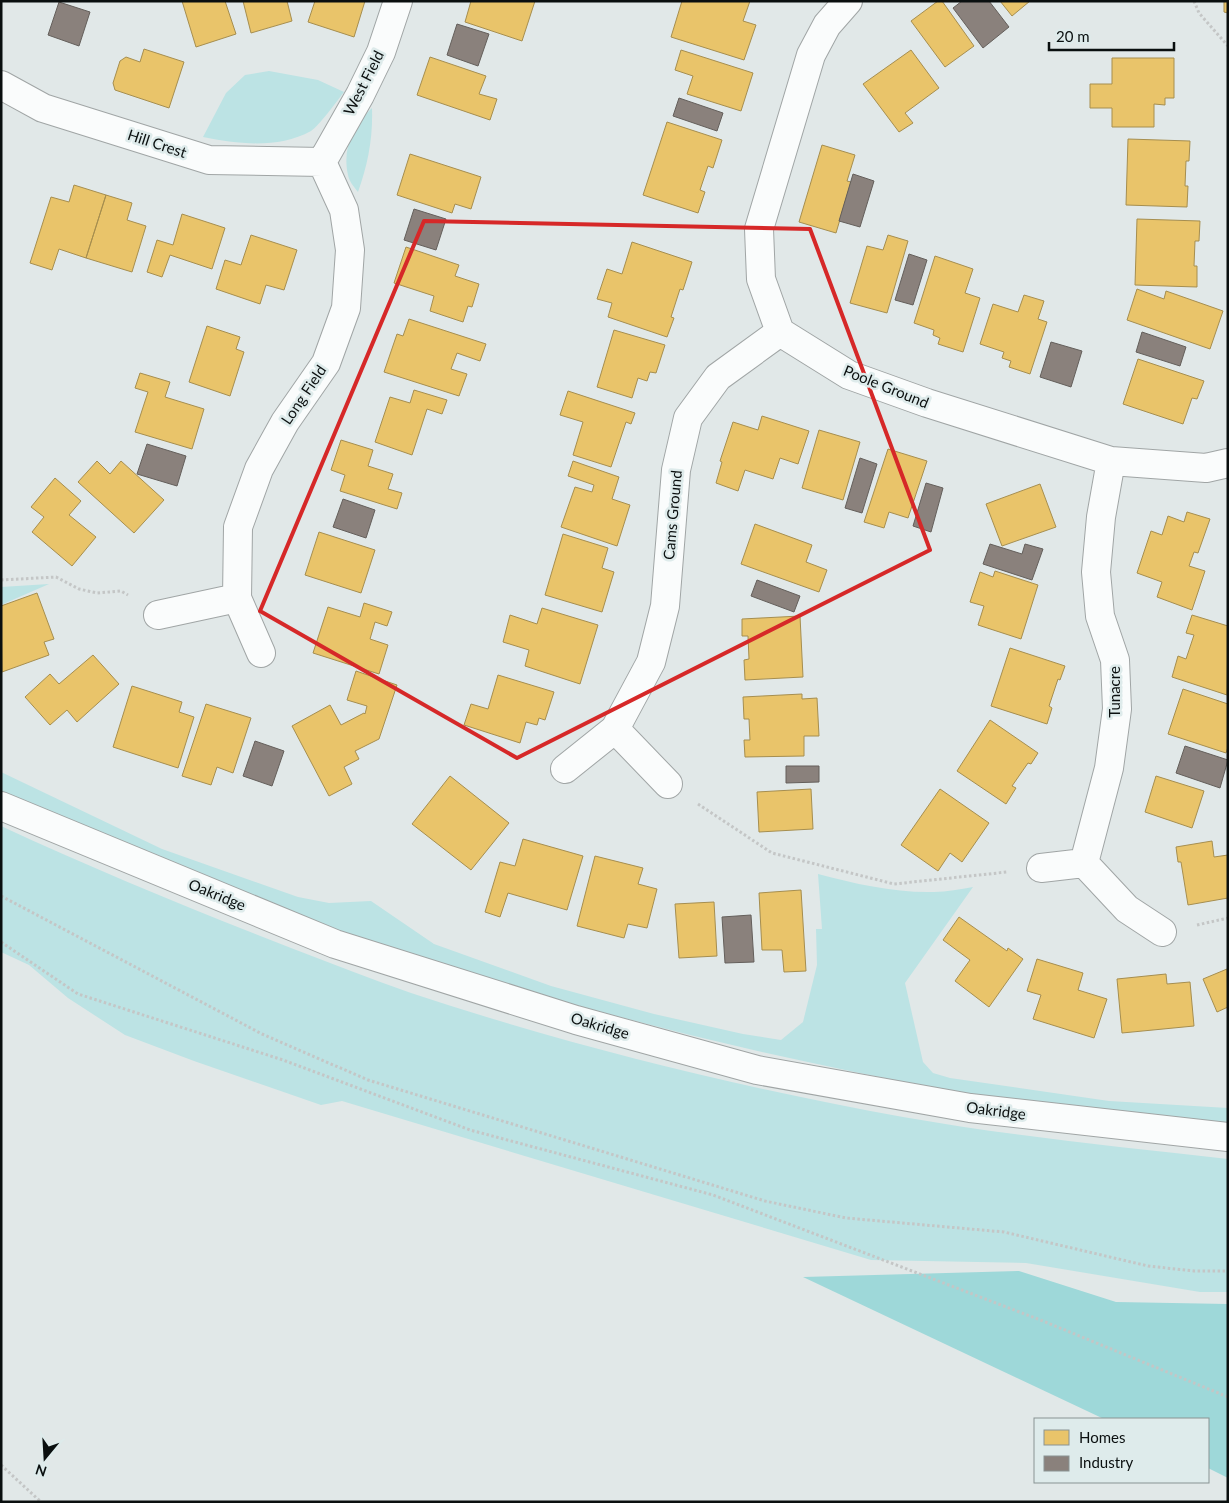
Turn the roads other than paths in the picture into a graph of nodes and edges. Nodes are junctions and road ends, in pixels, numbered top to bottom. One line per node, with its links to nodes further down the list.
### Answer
1 (398, 1): 4 (street, West Field)
2 (848, 1): 5 (street)
3 (1, 85): 4 (street, Hill Crest)
4 (322, 162): 8 (street, Long Field)
5 (780, 332): 6 (street, Poole Ground); 11 (street, Cams Ground)
6 (1111, 461): 7 (street, Poole Ground); 15 (street, Tunacre)
7 (1228, 463)
8 (237, 598): 9 (street); 10 (street, Long Field)
9 (158, 615)
10 (260, 653)
11 (614, 729): 12 (street, Cams Ground); 13 (street)
12 (565, 769)
13 (668, 784)
14 (1, 806): 18 (street, Oakridge)
15 (1084, 863): 16 (street); 17 (street)
16 (1041, 868)
17 (1162, 932)
18 (1228, 1137)

